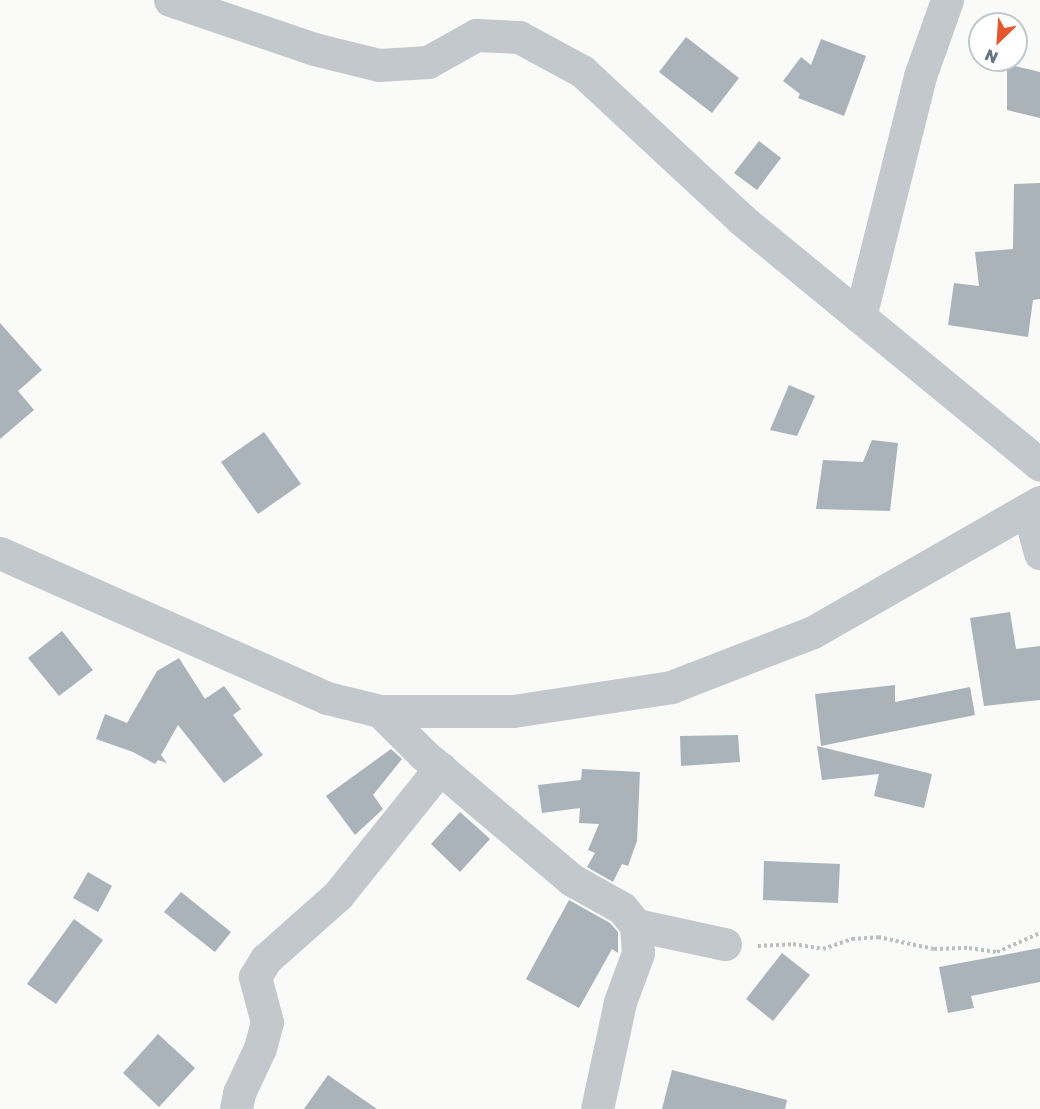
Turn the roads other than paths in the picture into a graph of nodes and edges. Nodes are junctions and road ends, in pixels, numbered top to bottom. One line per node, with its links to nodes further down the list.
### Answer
1 (170, 0): 3 (street)
2 (947, 0): 3 (street)
3 (860, 317): 4 (street)
4 (1040, 465)
5 (1034, 505): 7 (street); 8 (street)
6 (0, 553): 8 (street)
7 (1040, 553)
8 (380, 711): 9 (street)
9 (440, 768): 10 (street); 12 (street)
10 (636, 925): 11 (street); 13 (street)
11 (725, 944)
12 (236, 1109)
13 (597, 1109)

